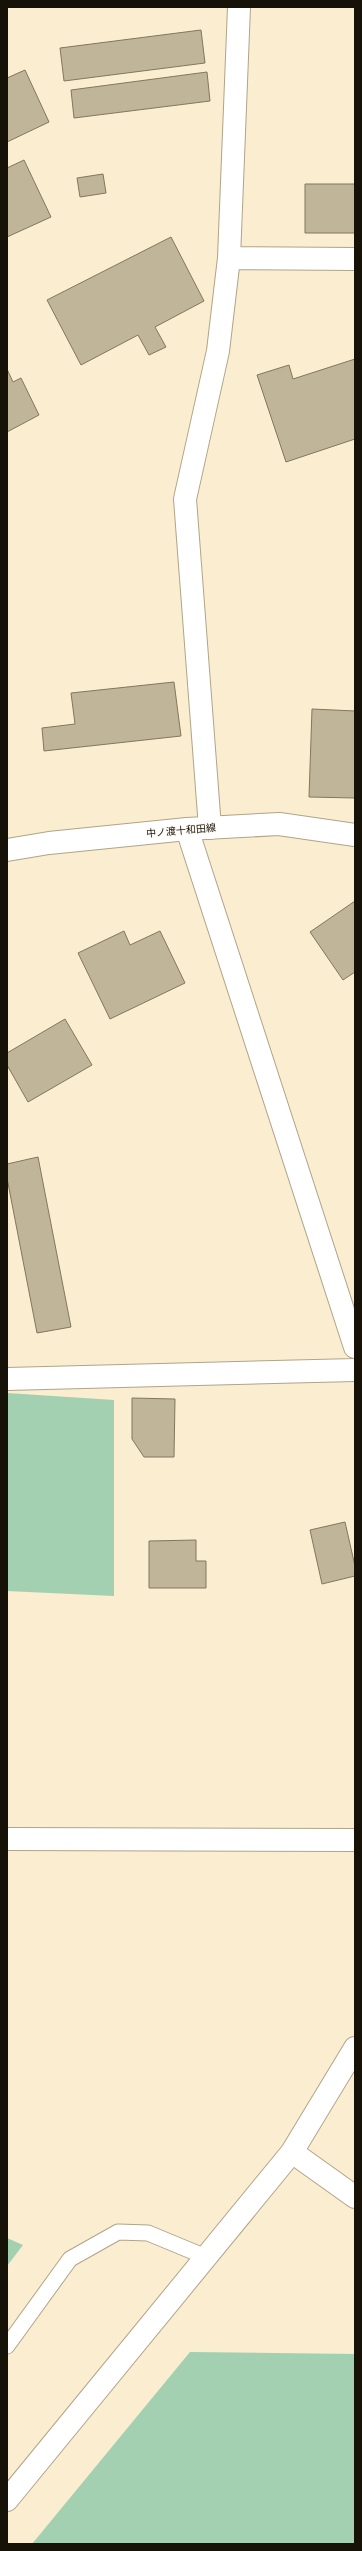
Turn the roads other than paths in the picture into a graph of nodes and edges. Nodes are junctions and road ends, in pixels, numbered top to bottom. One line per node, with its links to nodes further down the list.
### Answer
1 (239, 7): 2 (street)
2 (229, 258): 3 (street); 4 (street)
3 (355, 259)
4 (210, 828): 5 (street, 中ノ渡十和田線); 6 (street, 中ノ渡十和田線)
5 (187, 829): 7 (street, 中ノ渡十和田線); 8 (street)
6 (355, 834)
7 (7, 850)
8 (355, 1347)
9 (355, 1370): 10 (street)
10 (7, 1379)
11 (7, 1838): 12 (street)
12 (355, 1840)
13 (355, 2048): 14 (street)
14 (292, 2152): 15 (street); 16 (street)
15 (355, 2197)
16 (206, 2258): 17 (lane); 18 (street)
17 (7, 2346)
18 (7, 2500)

